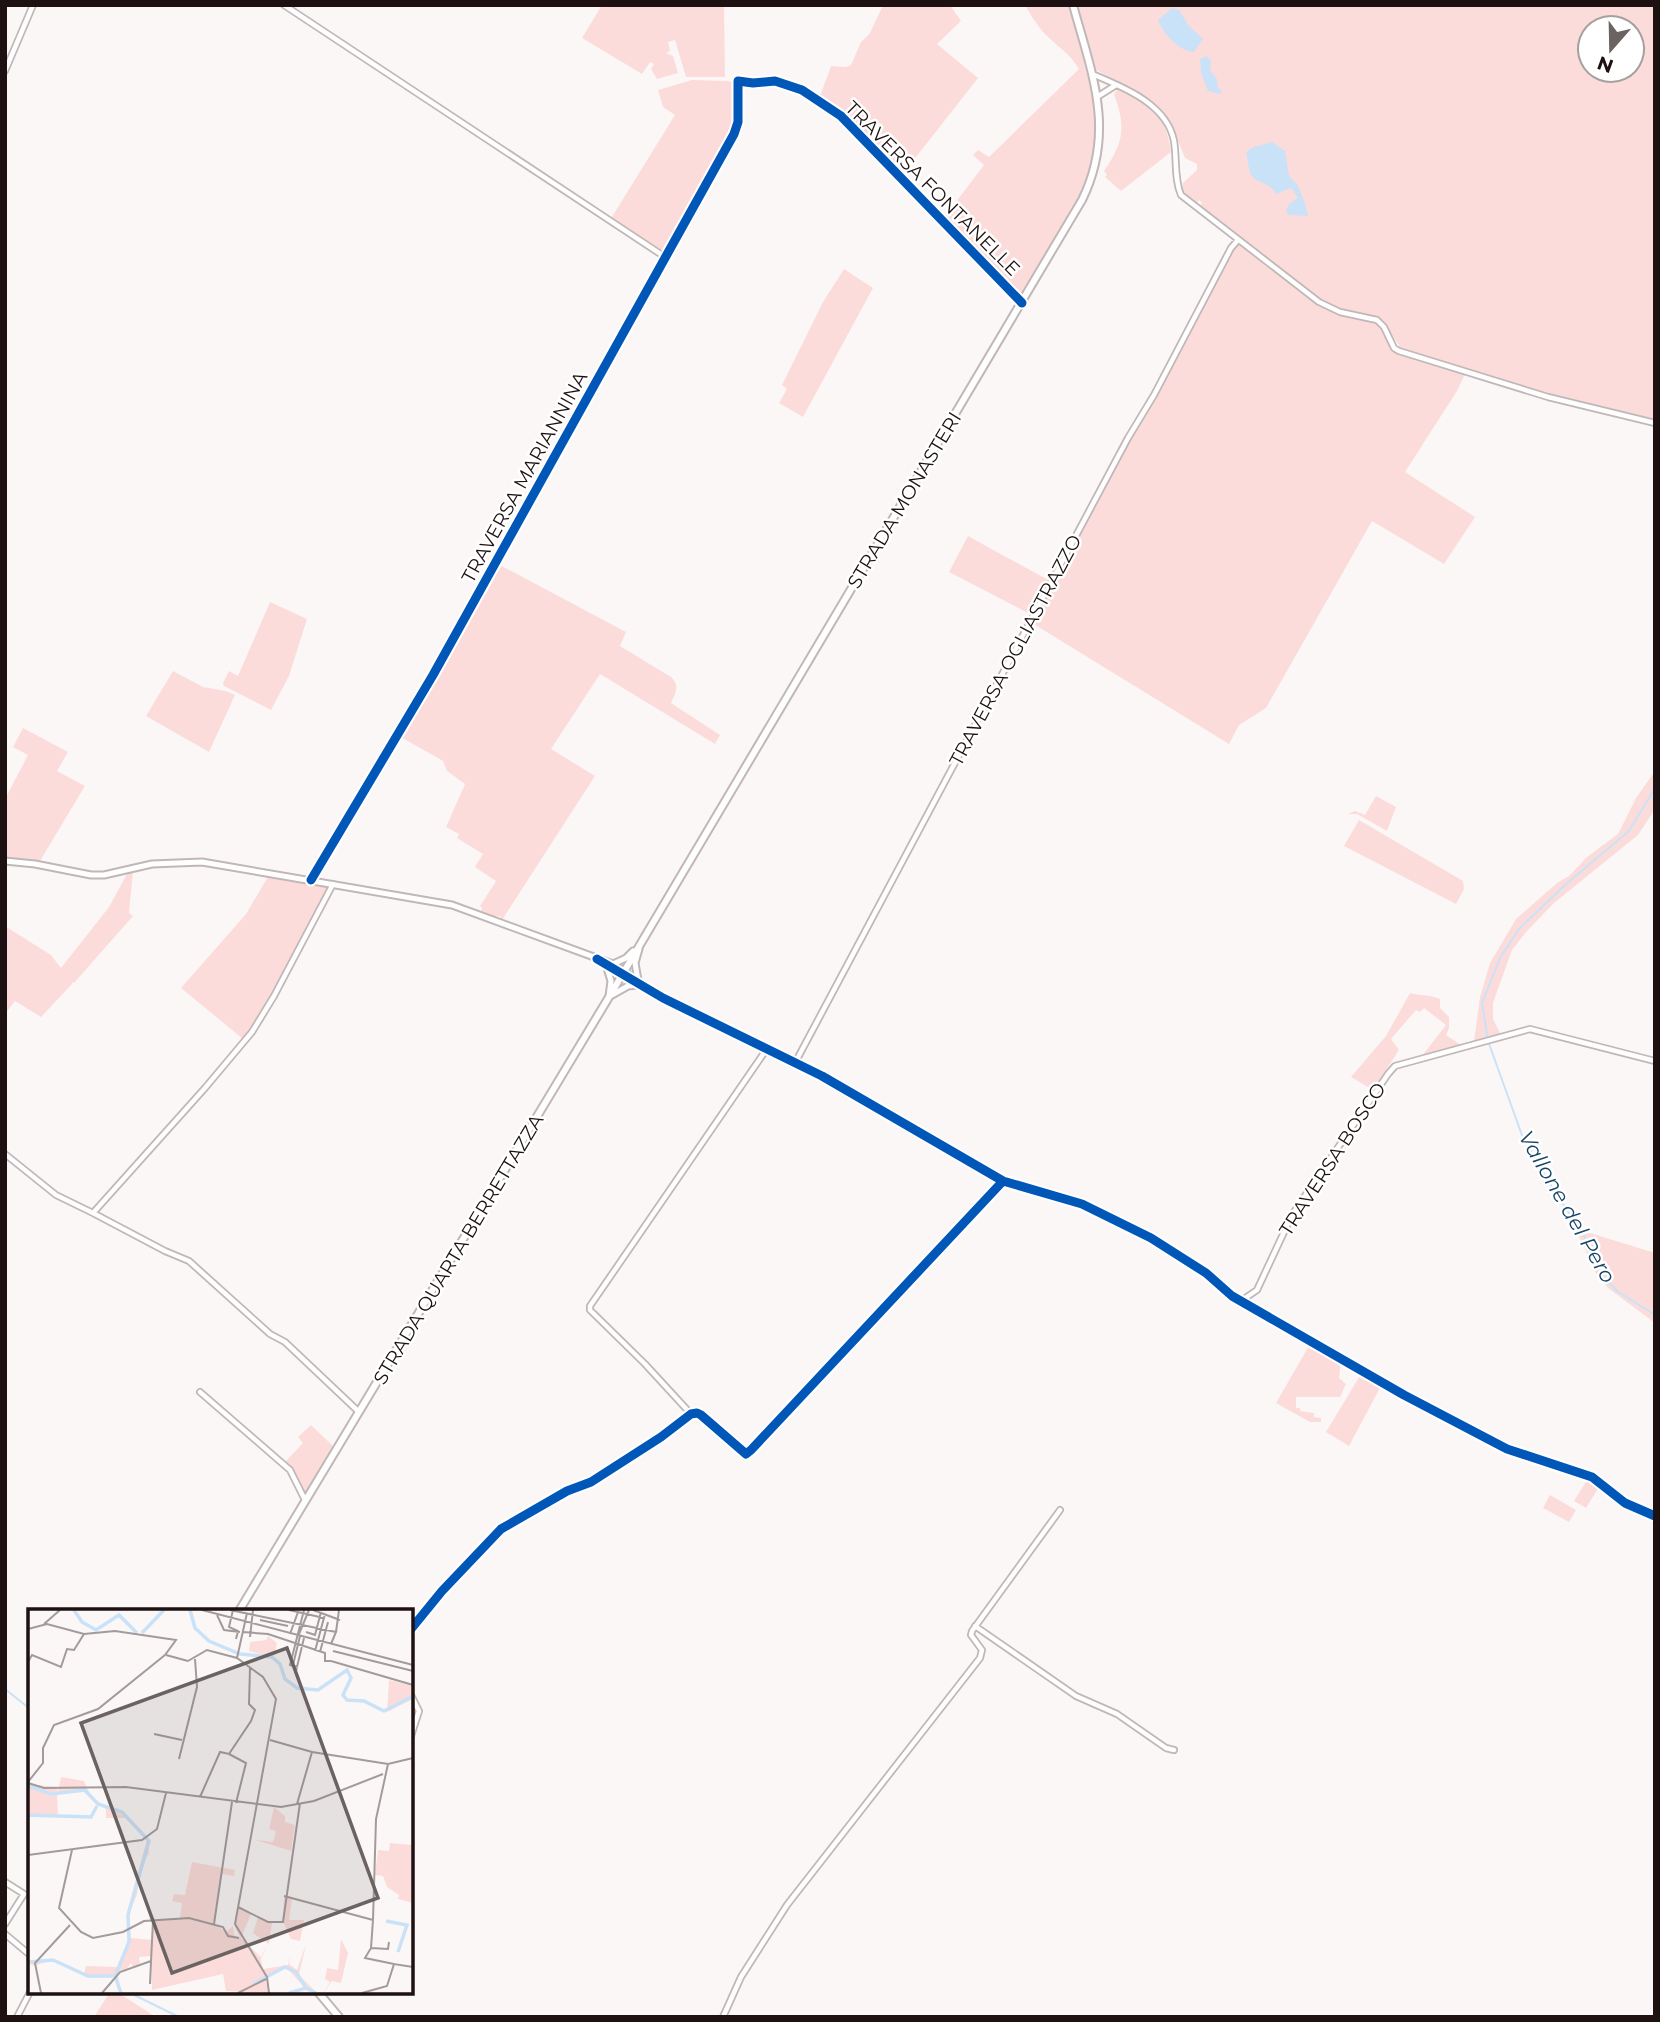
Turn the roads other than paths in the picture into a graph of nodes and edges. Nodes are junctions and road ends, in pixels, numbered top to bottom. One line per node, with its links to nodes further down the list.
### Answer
1 (33, 5): 4 (street)
2 (284, 5): 10 (street)
3 (1073, 5): 5 (main road, STRADA MONASTERI)
4 (5, 71)
5 (1091, 74): 7 (street); 8 (main road, STRADA MONASTERI)
6 (738, 81): 10 (street, TRAVERSA MARIANNINA); 11 (street, TRAVERSA FONTANELLE)
7 (1117, 85): 8 (street); 9 (street)
8 (1097, 97): 11 (main road, STRADA MONASTERI)
9 (1238, 240): 12 (street); 23 (street, TRAVERSA OGLIASTRAZZO)
10 (665, 257): 14 (street, TRAVERSA MARIANNINA)
11 (1021, 303): 16 (main road, STRADA MONASTERI)
12 (1655, 423)
13 (5, 861): 14 (street)
14 (311, 880): 15 (street)
15 (333, 884): 17 (street); 26 (street)
16 (640, 944): 17 (street); 18 (main road, STRADA MONASTERI); 19 (street)
17 (609, 964): 18 (street); 20 (street)
18 (623, 973): 19 (street); 20 (main road, STRADA QUARTA BERRETTAZZA)
19 (639, 982): 20 (street); 21 (street)
20 (609, 997): 29 (main road, STRADA QUARTA BERRETTAZZA)
21 (766, 1050): 23 (street); 30 (street)
22 (1655, 1061): 27 (street, TRAVERSA BOSCO)
23 (795, 1063): 25 (street)
24 (5, 1154): 26 (street)
25 (1003, 1181): 27 (street); 30 (street)
26 (93, 1213): 29 (street)
27 (1241, 1301): 33 (street)
28 (200, 1392): 31 (street)
29 (360, 1412): 31 (main road, STRADA QUARTA BERRETTAZZA)
30 (691, 1414): 36 (street)
31 (306, 1501): 34 (main road, STRADA QUARTA BERRETTAZZA)
32 (1060, 1510): 35 (street)
33 (1655, 1516)
34 (240, 1609)
35 (975, 1626): 39 (street); 48 (street)
36 (413, 1627)
37 (413, 1699): 38 (street)
38 (413, 1730)
39 (1174, 1750)
40 (5, 1882): 41 (street)
41 (5, 1924)
42 (5, 1934): 43 (street)
43 (28, 1953)
44 (29, 1994): 46 (street)
45 (320, 1994): 47 (main road)
46 (17, 2017)
47 (339, 2017)
48 (723, 2017)

